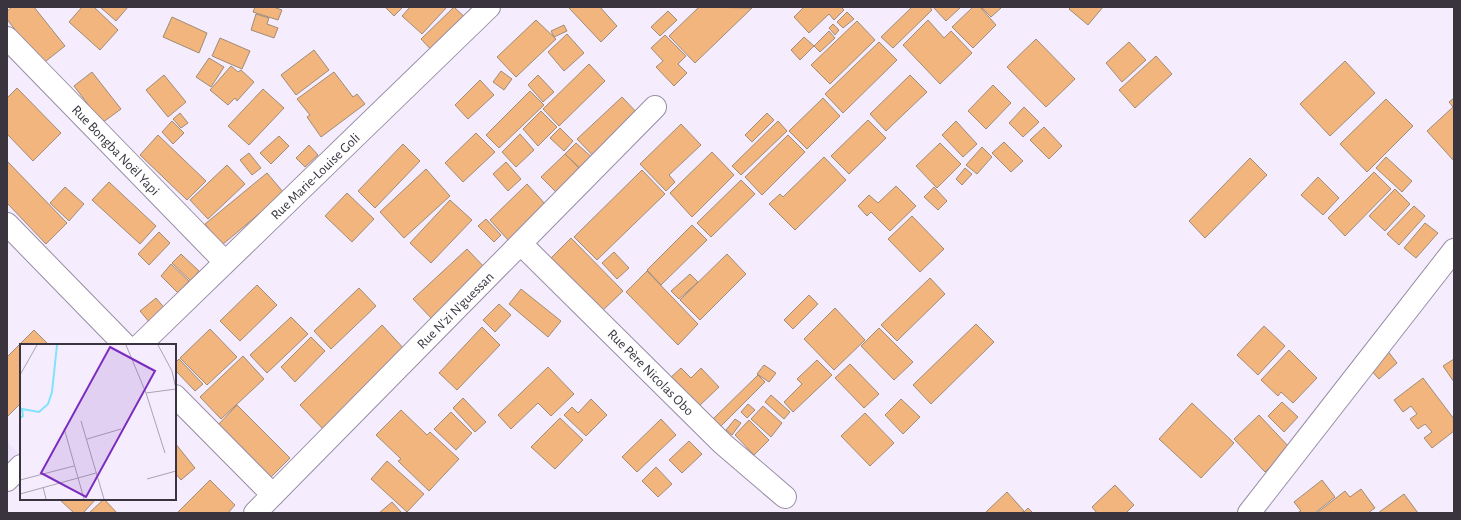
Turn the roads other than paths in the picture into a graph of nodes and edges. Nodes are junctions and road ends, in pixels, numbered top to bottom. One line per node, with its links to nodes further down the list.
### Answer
1 (489, 7): 7 (street, Rue Marie-Louise Goli)
2 (7, 38): 7 (street, Rue Bongba Noël Yapi)
3 (655, 107): 5 (street, Rue N'zi N'guessan)
4 (7, 224): 8 (street)
5 (521, 244): 13 (street, Rue N'zi N'guessan); 14 (street, Rue Père Nicolas Obo)
6 (1454, 250): 16 (street)
7 (225, 262): 9 (street, Rue Marie-Louise Goli)
8 (123, 344)
9 (141, 344)
10 (176, 397): 13 (street)
11 (20, 467): 12 (street)
12 (7, 480)
13 (273, 495): 15 (street, Rue N'zi N'guessan)
14 (785, 497)
15 (254, 513)
16 (1248, 513)

